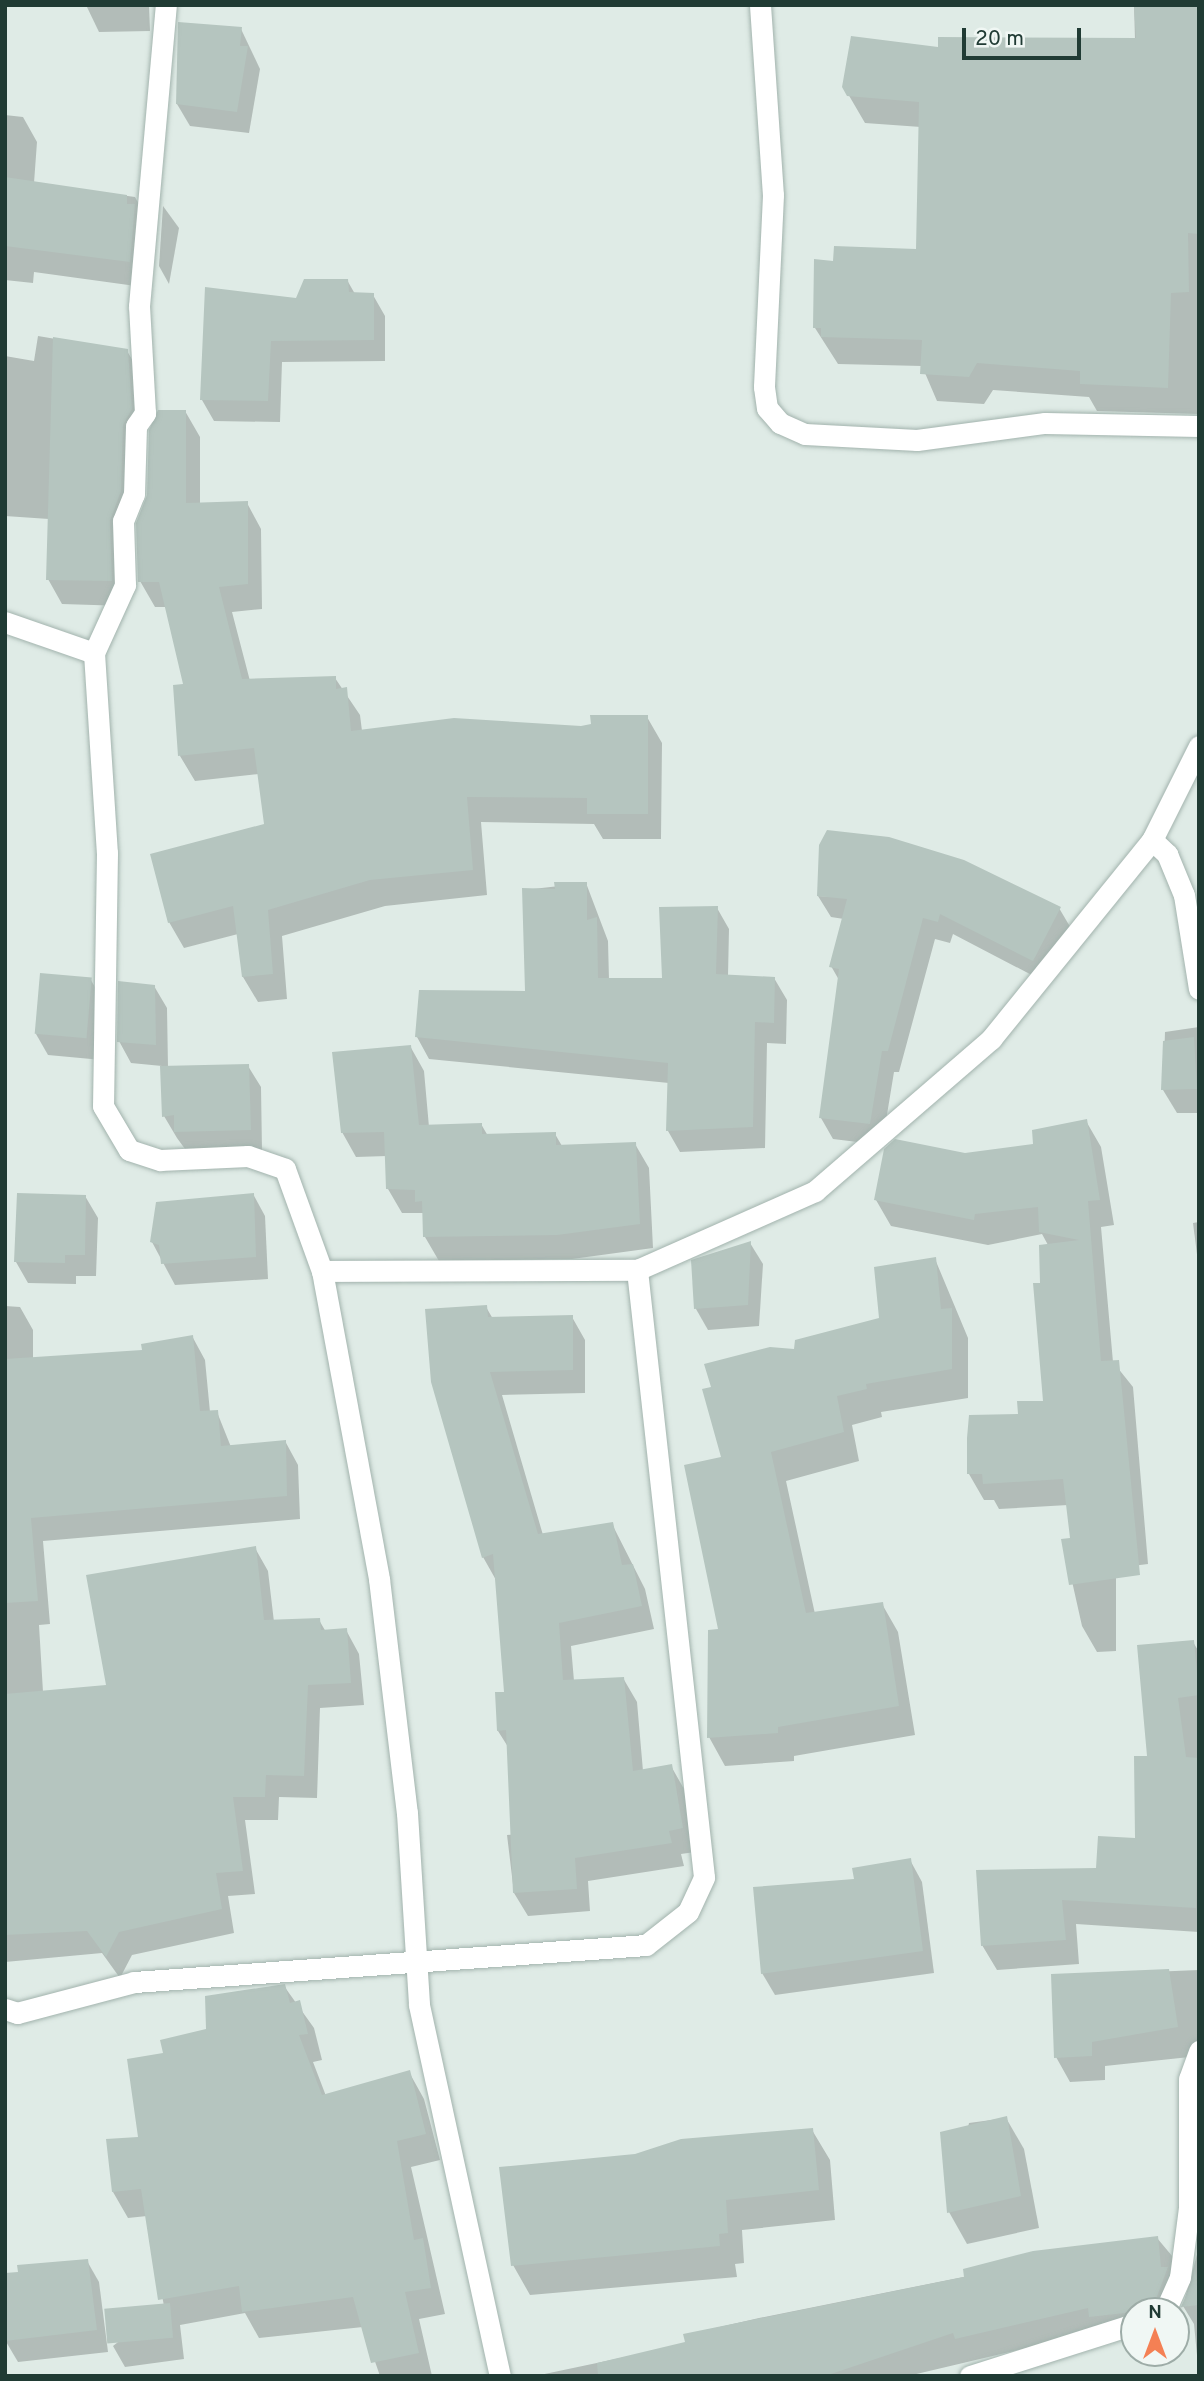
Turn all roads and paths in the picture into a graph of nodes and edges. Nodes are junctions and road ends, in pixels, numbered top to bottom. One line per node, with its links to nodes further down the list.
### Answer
1 (166, 5): 5 (street)
2 (760, 5): 3 (street)
3 (1199, 426)
4 (5, 622): 5 (street)
5 (94, 653): 10 (street)
6 (1199, 746): 7 (street)
7 (1152, 840): 8 (street); 9 (street)
8 (1199, 989)
9 (637, 1270): 10 (street); 11 (street)
10 (322, 1271): 11 (street)
11 (417, 1957): 12 (street); 16 (street)
12 (5, 2009)
13 (1199, 2052): 14 (street)
14 (1171, 2297)
15 (1120, 2328): 17 (street)
16 (500, 2376)
17 (970, 2376)

